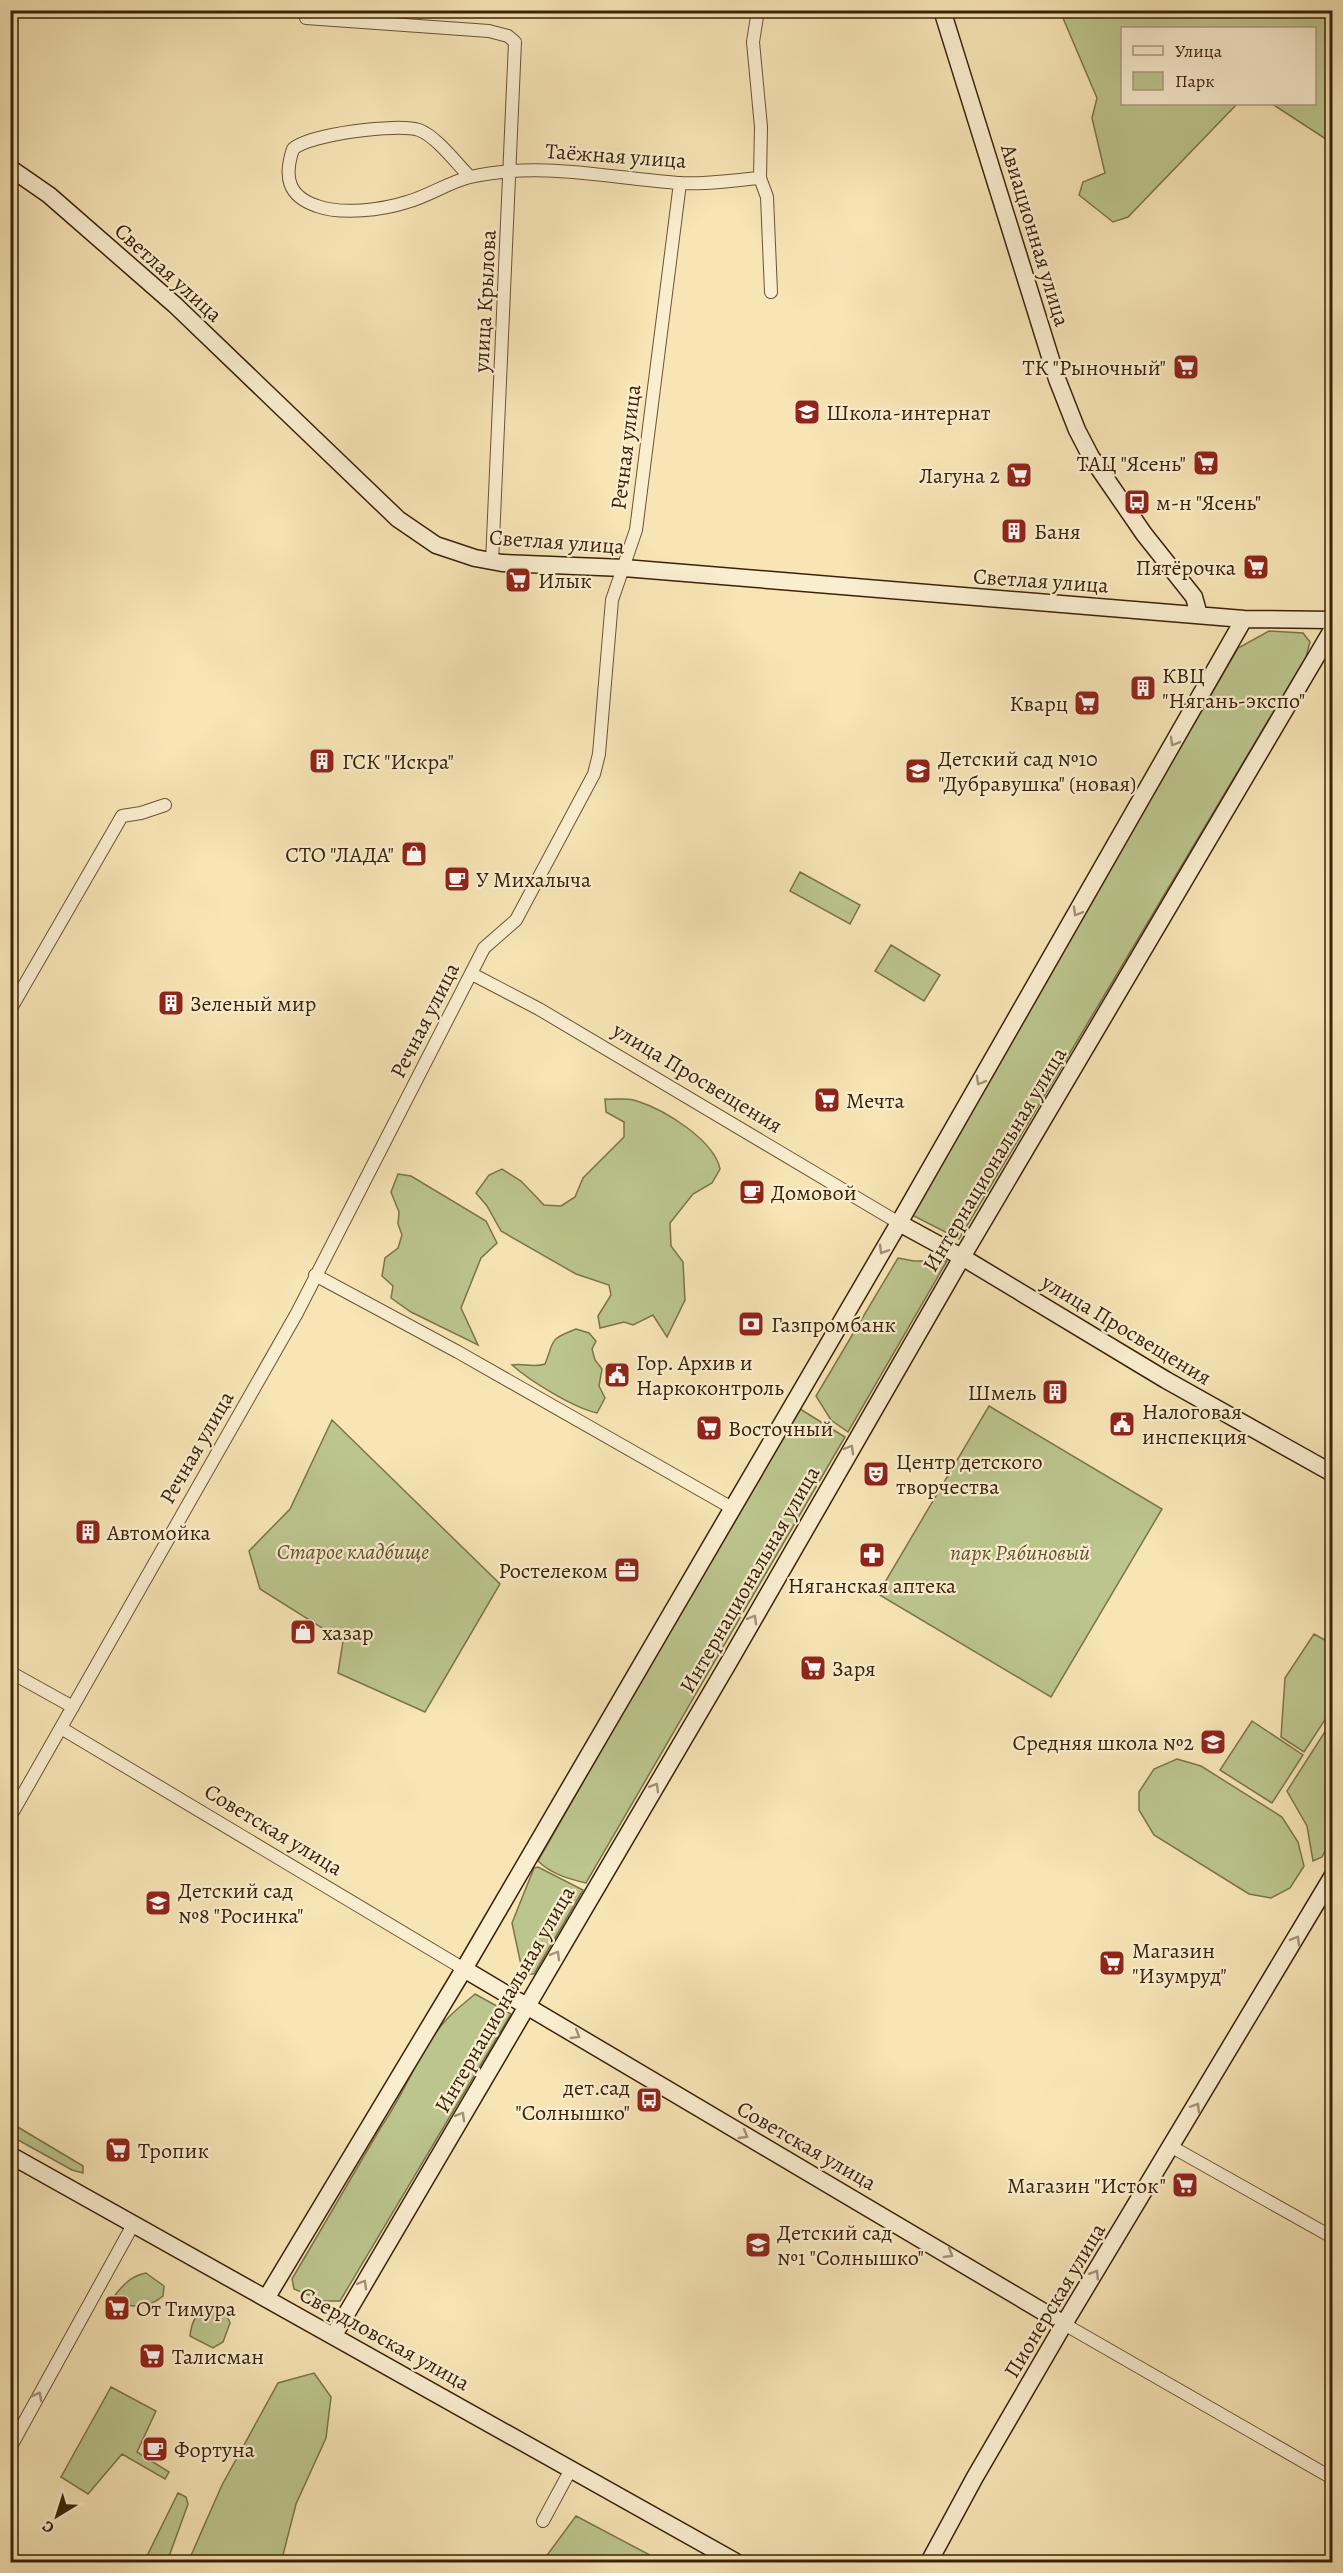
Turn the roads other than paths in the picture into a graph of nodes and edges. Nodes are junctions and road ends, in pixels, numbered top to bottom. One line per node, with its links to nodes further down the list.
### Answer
1 (758, 10): 7 (street)
2 (942, 10): 12 (main road, Авиационная улица)
3 (306, 18): 5 (street, улица Крылова)
4 (10, 168): 10 (main road, Светлая улица)
5 (511, 171): 6 (street, Таёжная улица); 8 (street, Таёжная улица); 10 (street, улица Крылова)
6 (470, 177): 6 (street, Таёжная улица)
7 (760, 178): 8 (street, Таёжная улица); 9 (street)
8 (680, 183): 11 (street, Речная улица)
9 (771, 292)
10 (492, 562): 11 (main road, Светлая улица)
11 (624, 568): 12 (main road, Светлая улица); 17 (street, Речная улица)
12 (1199, 615): 13 (main road, Светлая улица)
13 (1244, 619): 14 (main road, Светлая улица); 19 (main road, one-way to 19)
14 (1332, 620)
15 (1332, 630): 20 (main road, Интернациональная улица)
16 (165, 806): 18 (street)
17 (472, 974): 19 (street, улица Просвещения); 21 (street, Речная улица)
18 (10, 1010)
19 (899, 1223): 20 (main road, улица Просвещения); 23 (main road, one-way to 23)
20 (962, 1257): 22 (main road, улица Просвещения); 30 (main road, Интернациональная улица, one-way to 20)
21 (315, 1275): 23 (street); 25 (street, Речная улица)
22 (1332, 1473)
23 (732, 1508): 29 (main road)
24 (10, 1672): 25 (street)
25 (73, 1707): 26 (street, Речная улица)
26 (61, 1728): 27 (street, Речная улица); 29 (street, Советская улица)
27 (10, 1817)
28 (1332, 1877): 31 (main road, Пионерская улица, one-way to 28)
29 (464, 1969): 30 (main road, Советская улица); 35 (main road)
30 (526, 2005): 36 (main road, Советская улица, one-way to 36); 37 (main road, Интернациональная улица, one-way to 30)
31 (1172, 2147): 34 (street); 36 (main road, Пионерская улица, one-way to 31)
32 (10, 2155): 33 (main road, Свердловская улица)
33 (134, 2223): 35 (main road, Свердловская улица); 38 (street, one-way to 33)
34 (1332, 2237)
35 (267, 2297): 37 (main road, Свердловская улица)
36 (1064, 2324): 40 (street); 43 (main road, Пионерская улица)
37 (334, 2335): 39 (main road, Свердловская улица)
38 (10, 2448)
39 (571, 2469): 41 (street); 42 (main road, Свердловская улица)
40 (1332, 2478)
41 (543, 2521)
42 (736, 2562)
43 (929, 2562)

